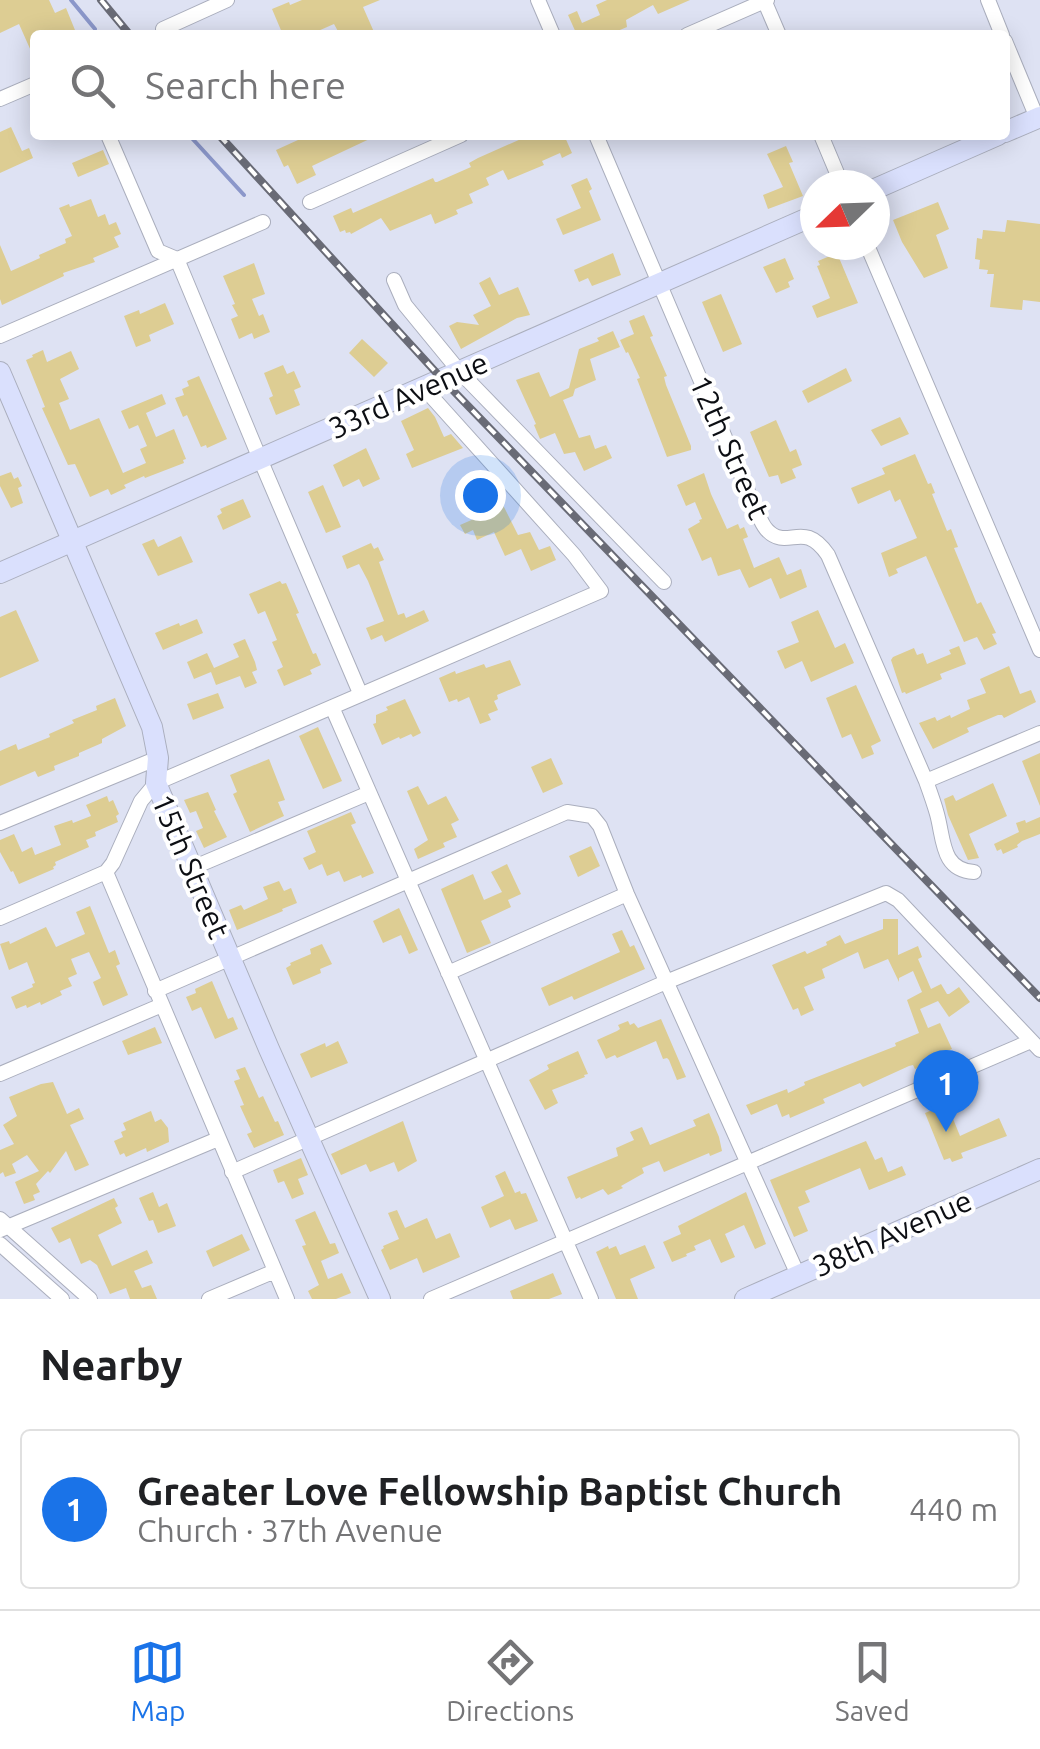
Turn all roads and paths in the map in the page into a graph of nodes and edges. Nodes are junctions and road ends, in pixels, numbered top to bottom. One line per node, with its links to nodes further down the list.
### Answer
1 (226, 0): 5 (street)
2 (538, 0): 6 (street)
3 (765, 0): 7 (street); 8 (street)
4 (988, 0): 9 (street)
5 (163, 28)
6 (552, 30)
7 (698, 30)
8 (776, 30)
9 (1001, 30)
10 (1010, 52): 13 (street)
11 (30, 86): 12 (street)
12 (0, 99)
13 (1039, 117): 14 (street)
14 (1010, 130)
15 (110, 140): 25 (street)
16 (450, 140): 22 (street)
17 (598, 140): 28 (street, 12th Street)
18 (822, 140): 20 (street)
19 (987, 140): 21 (street)
20 (835, 170)
21 (890, 182)
22 (310, 202)
23 (263, 222): 25 (street)
24 (800, 222): 28 (street, 33rd Avenue)
25 (178, 259): 29 (street); 33 (street)
26 (873, 260): 37 (street)
27 (394, 280): 31 (street)
28 (659, 284): 31 (street, 33rd Avenue); 42 (street, 12th Street)
29 (0, 336)
30 (0, 372): 34 (street, 15th Street)
31 (460, 372): 32 (street, 33rd Avenue); 36 (street)
32 (424, 388): 33 (street, 33rd Avenue); 38 (street)
33 (260, 460): 34 (street, 33rd Avenue); 38 (street)
34 (72, 541): 35 (street, 33rd Avenue); 41 (street, 15th Street)
35 (0, 573)
36 (664, 582)
37 (1040, 650)
38 (360, 693): 39 (street)
39 (332, 707): 43 (street); 44 (street)
40 (1040, 733): 42 (street)
41 (158, 758): 43 (street, 15th Street); 45 (street)
42 (926, 781): 48 (street, 12th Street)
43 (156, 783): 46 (street, 15th Street); 47 (street)
44 (369, 792): 46 (street); 49 (street)
45 (0, 822)
46 (192, 868): 52 (street, 15th Street)
47 (106, 872): 51 (street); 55 (street)
48 (974, 872)
49 (409, 883): 50 (street); 52 (street); 53 (street)
50 (627, 894): 53 (street); 54 (street)
51 (2, 912)
52 (230, 958): 55 (street); 60 (street, 15th Street)
53 (448, 972): 57 (street)
54 (666, 982): 56 (street); 57 (street); 61 (street)
55 (158, 998): 58 (street); 59 (street)
56 (1036, 1045): 61 (street)
57 (487, 1061): 60 (street); 65 (street)
58 (0, 1074)
59 (218, 1139): 63 (street); 64 (street)
60 (308, 1139): 63 (street); 73 (street, 15th Street)
61 (749, 1162): 65 (street); 68 (street)
62 (1040, 1169): 68 (street, 38th Avenue)
63 (232, 1172): 67 (street)
64 (3, 1226): 70 (street)
65 (565, 1241): 74 (street); 75 (street)
66 (0, 1244): 69 (street)
67 (274, 1271): 71 (street); 72 (street)
68 (798, 1275): 76 (street, 38th Avenue)
69 (62, 1299)
70 (90, 1299)
71 (209, 1299)
72 (287, 1299)
73 (380, 1299)
74 (431, 1299)
75 (591, 1299)
76 (745, 1299)

